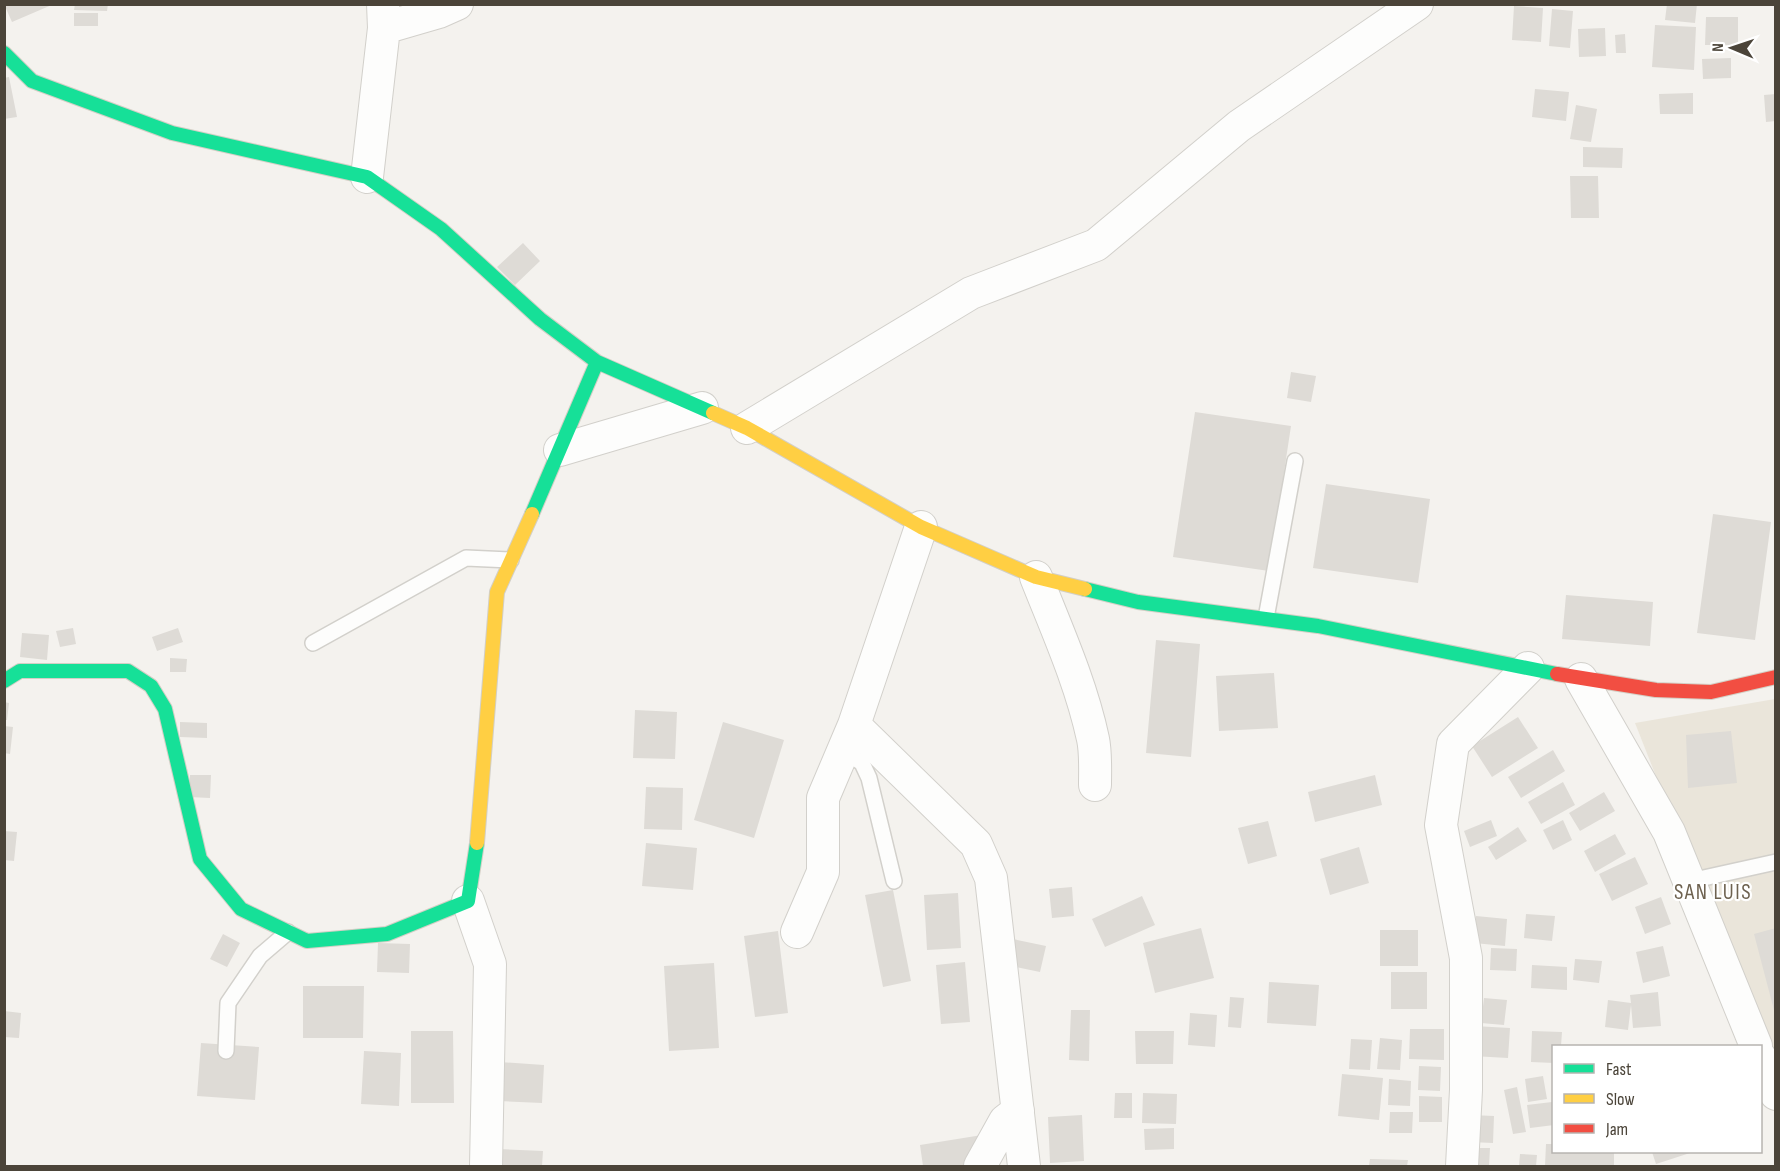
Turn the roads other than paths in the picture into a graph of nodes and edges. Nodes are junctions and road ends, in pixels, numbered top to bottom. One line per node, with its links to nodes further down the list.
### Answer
1 (457, 4): 3 (street)
2 (1417, 4): 8 (street)
3 (384, 16): 5 (street)
4 (4, 53): 5 (street)
5 (367, 177): 6 (street)
6 (597, 362): 7 (street); 9 (street)
7 (702, 408): 8 (street); 9 (street)
8 (747, 428): 11 (street)
9 (560, 450): 12 (street)
10 (1295, 461): 14 (lane)
11 (921, 527): 13 (street); 20 (street)
12 (511, 560): 15 (lane); 25 (street)
13 (1036, 577): 14 (street); 21 (street)
14 (1266, 618): 16 (street)
15 (313, 643)
16 (1528, 668): 18 (street); 36 (street)
17 (1776, 676): 18 (street)
18 (1581, 679): 24 (street)
19 (4, 681): 26 (street)
20 (849, 738): 23 (lane); 27 (street); 32 (street)
21 (1095, 785)
22 (1776, 862): 24 (lane)
23 (894, 881)
24 (1690, 881): 28 (street)
25 (468, 901): 26 (street); 33 (street)
26 (288, 932): 29 (lane)
27 (797, 932)
28 (1755, 1045)
29 (226, 1051)
30 (1762, 1059): 31 (street)
31 (1776, 1094)
32 (1018, 1111): 34 (street); 35 (street)
33 (486, 1167)
34 (980, 1167)
35 (1024, 1167)
36 (1462, 1167)

